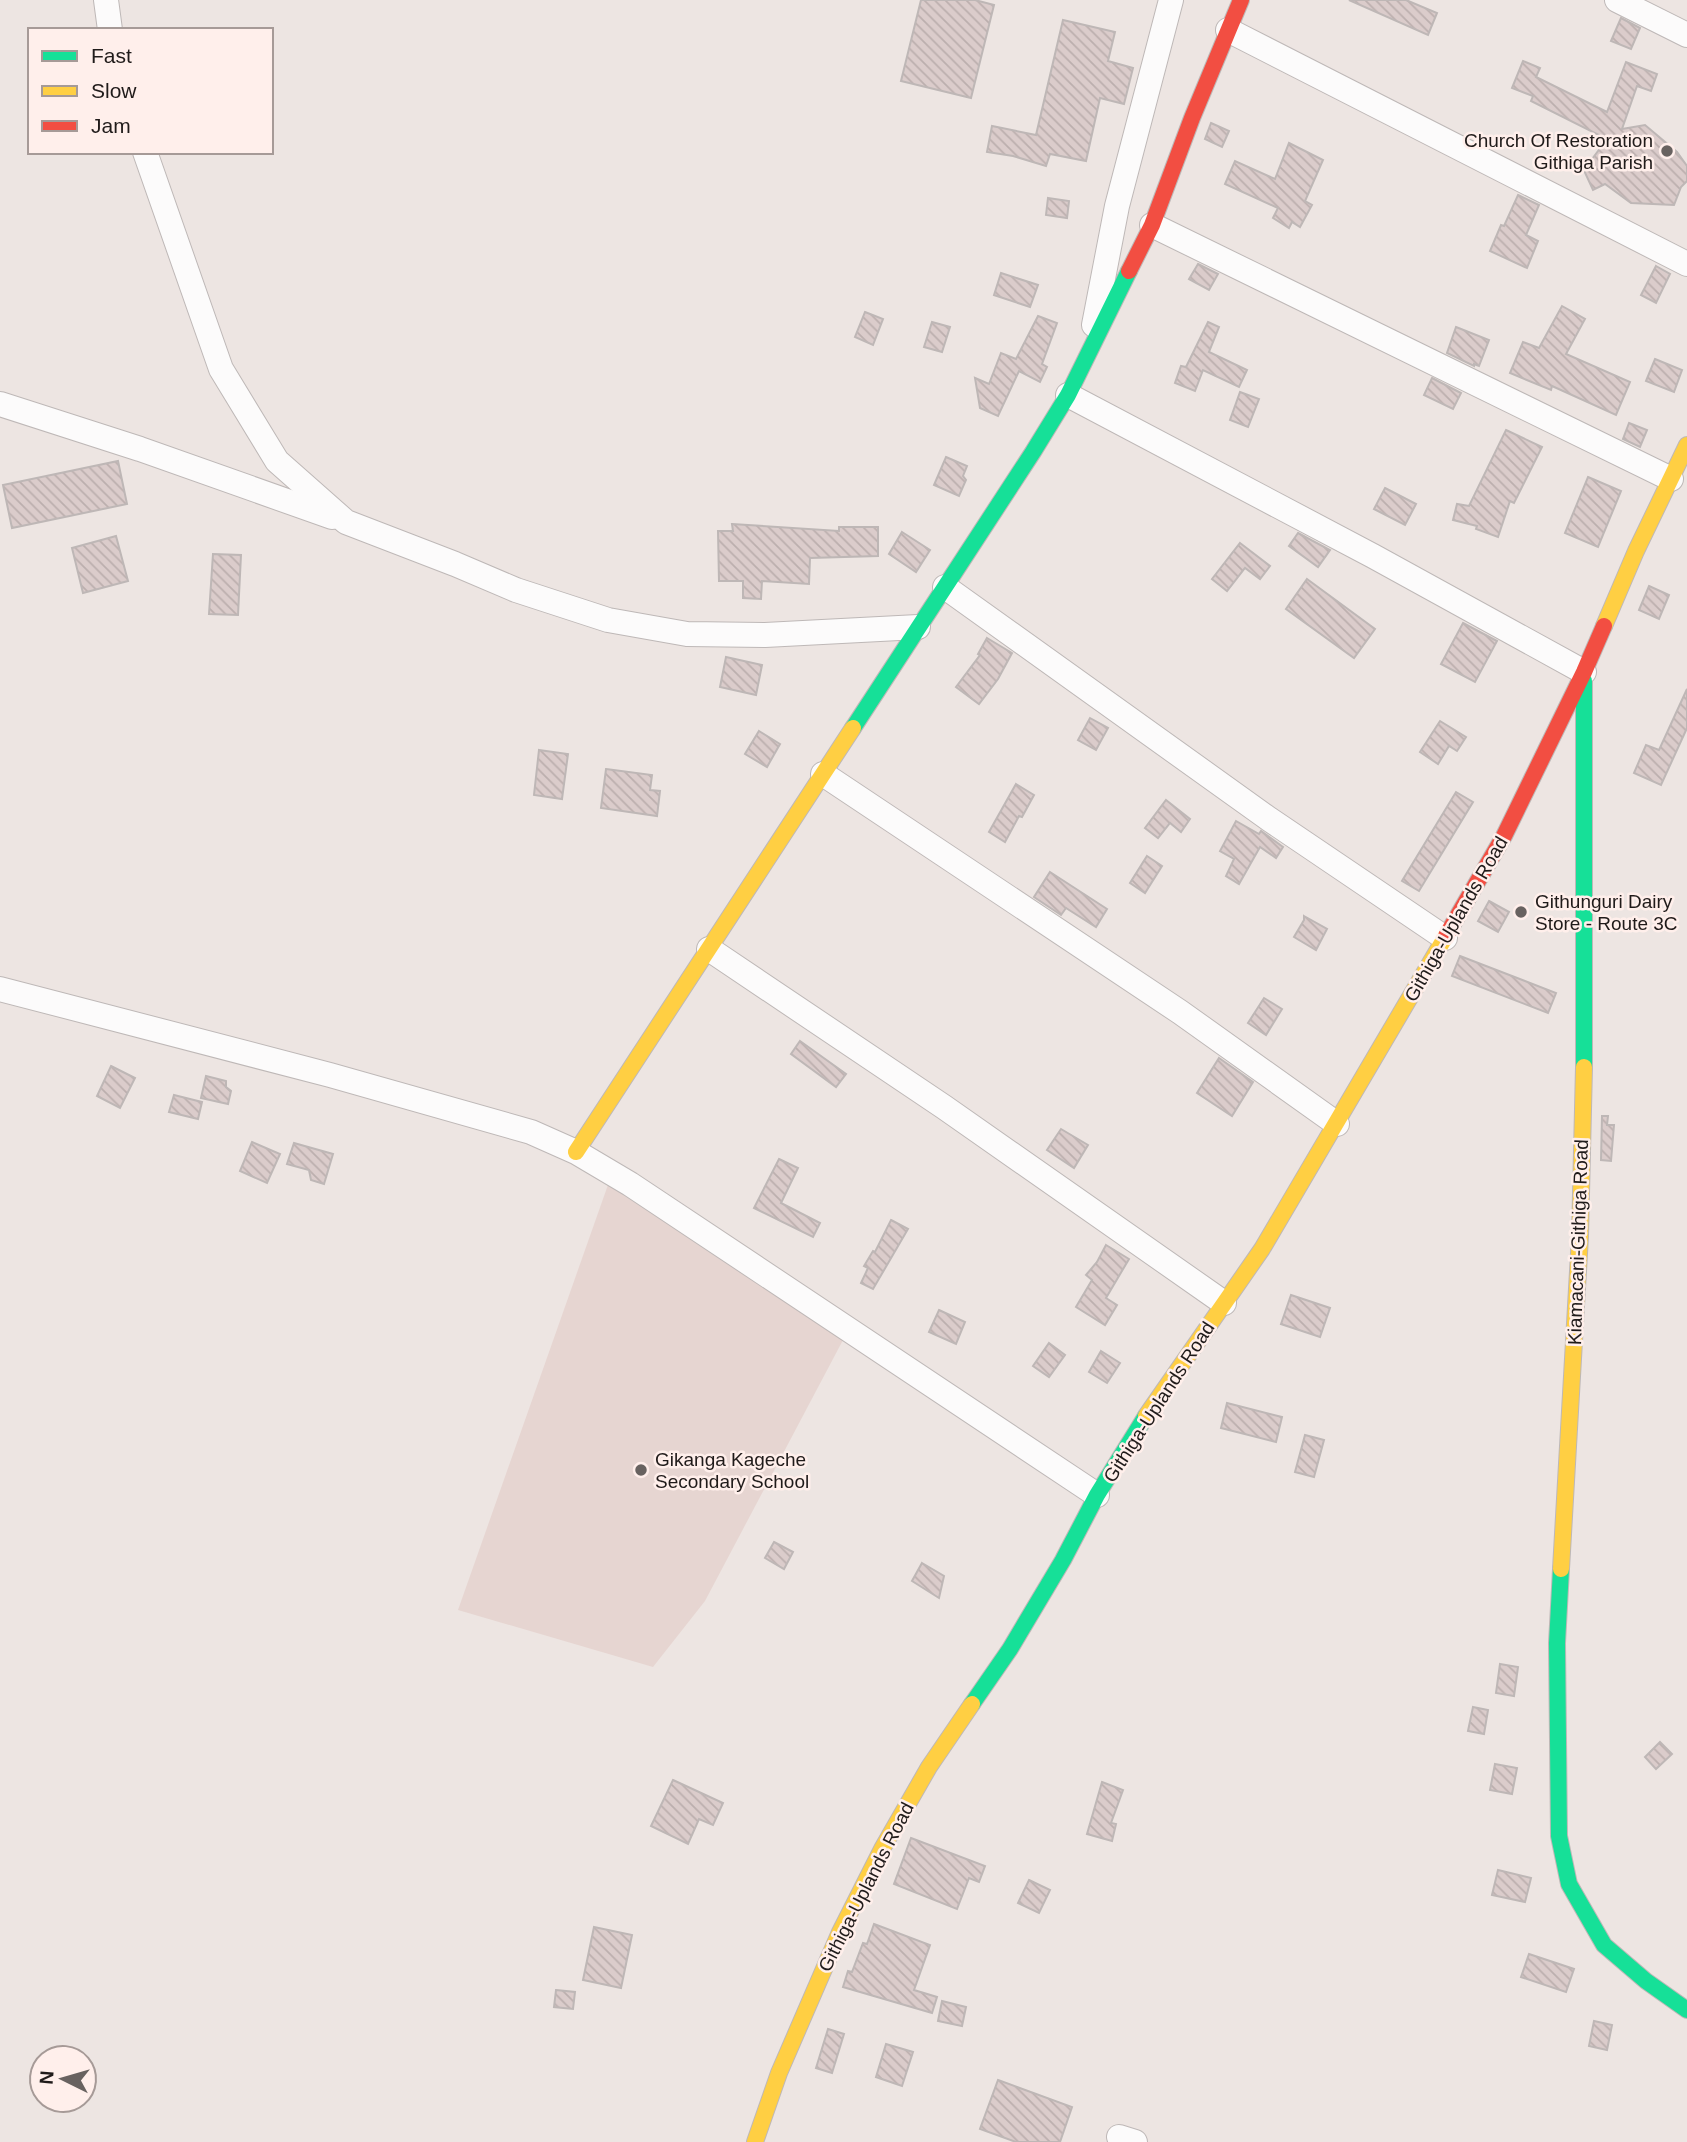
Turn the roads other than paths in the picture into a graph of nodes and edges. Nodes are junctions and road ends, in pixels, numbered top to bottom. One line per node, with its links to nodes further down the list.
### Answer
1 (106, 0): 5 (street)
2 (1171, 0): 11 (street)
3 (1241, 0): 6 (street)
4 (1617, 0): 7 (street)
5 (110, 28)
6 (1228, 30): 9 (street); 10 (street)
7 (1687, 35)
8 (146, 154): 16 (street)
9 (1152, 225): 11 (street); 15 (street)
10 (1687, 264)
11 (1090, 350): 12 (street)
12 (1068, 395): 17 (street); 19 (street)
13 (0, 404): 16 (street)
14 (1687, 446): 15 (street, Kiamacani-Githiga Road)
15 (1671, 479): 19 (street, Kiamacani-Githiga Road)
16 (346, 522): 18 (street)
17 (945, 587): 18 (street); 21 (street)
18 (919, 627): 20 (street)
19 (1584, 672): 21 (street, Githiga-Uplands Road); 28 (street, Kiamacani-Githiga Road)
20 (823, 774): 22 (street); 24 (street)
21 (1445, 938): 24 (street, Githiga-Uplands Road)
22 (709, 949): 25 (street); 26 (street)
23 (0, 989): 25 (street)
24 (1337, 1124): 26 (street, Githiga-Uplands Road)
25 (576, 1152): 27 (street)
26 (1224, 1303): 27 (street, Githiga-Uplands Road)
27 (1097, 1495): 29 (street, Githiga-Uplands Road)
28 (1687, 2010)
29 (755, 2142)

